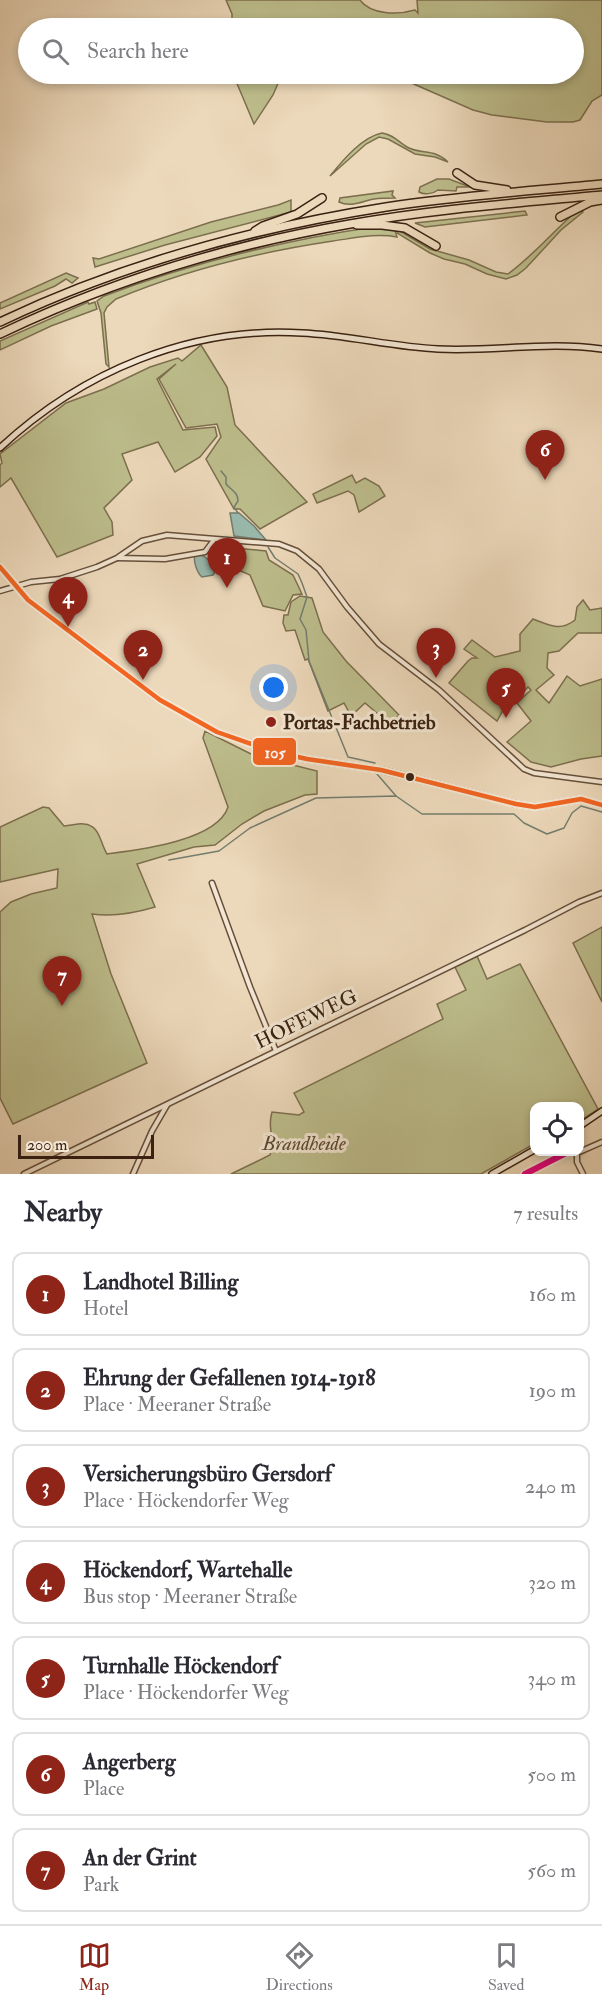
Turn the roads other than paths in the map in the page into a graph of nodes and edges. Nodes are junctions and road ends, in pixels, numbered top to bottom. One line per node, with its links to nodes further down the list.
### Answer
1 (457, 173): 3 (highway)
2 (602, 184): 3 (highway)
3 (528, 191): 9 (highway)
4 (602, 195): 8 (highway)
5 (322, 198): 9 (highway)
6 (602, 200): 7 (highway)
7 (560, 218)
8 (349, 224): 10 (highway); 12 (highway)
9 (251, 234): 11 (highway)
10 (436, 246)
11 (0, 322)
12 (0, 334)
13 (602, 349): 14 (street)
14 (0, 448)
15 (214, 540): 16 (street); 16 (street); 20 (street)
16 (117, 558): 18 (street)
17 (0, 567): 18 (street)
18 (15, 586): 19 (street); 21 (street)
19 (0, 591)
20 (602, 782)
21 (602, 805)
22 (212, 883): 24 (street)
23 (602, 893): 24 (street, HOFEWEG)
24 (276, 1051): 25 (street, HOFEWEG)
25 (169, 1103): 30 (street, HOFEWEG); 32 (street)
26 (602, 1111): 27 (street)
27 (584, 1123)
28 (602, 1142): 34 (street)
29 (530, 1152): 33 (street)
30 (32, 1172): 31 (street, HOFEWEG)
31 (24, 1174)
32 (133, 1174)
33 (492, 1174)
34 (583, 1174)

